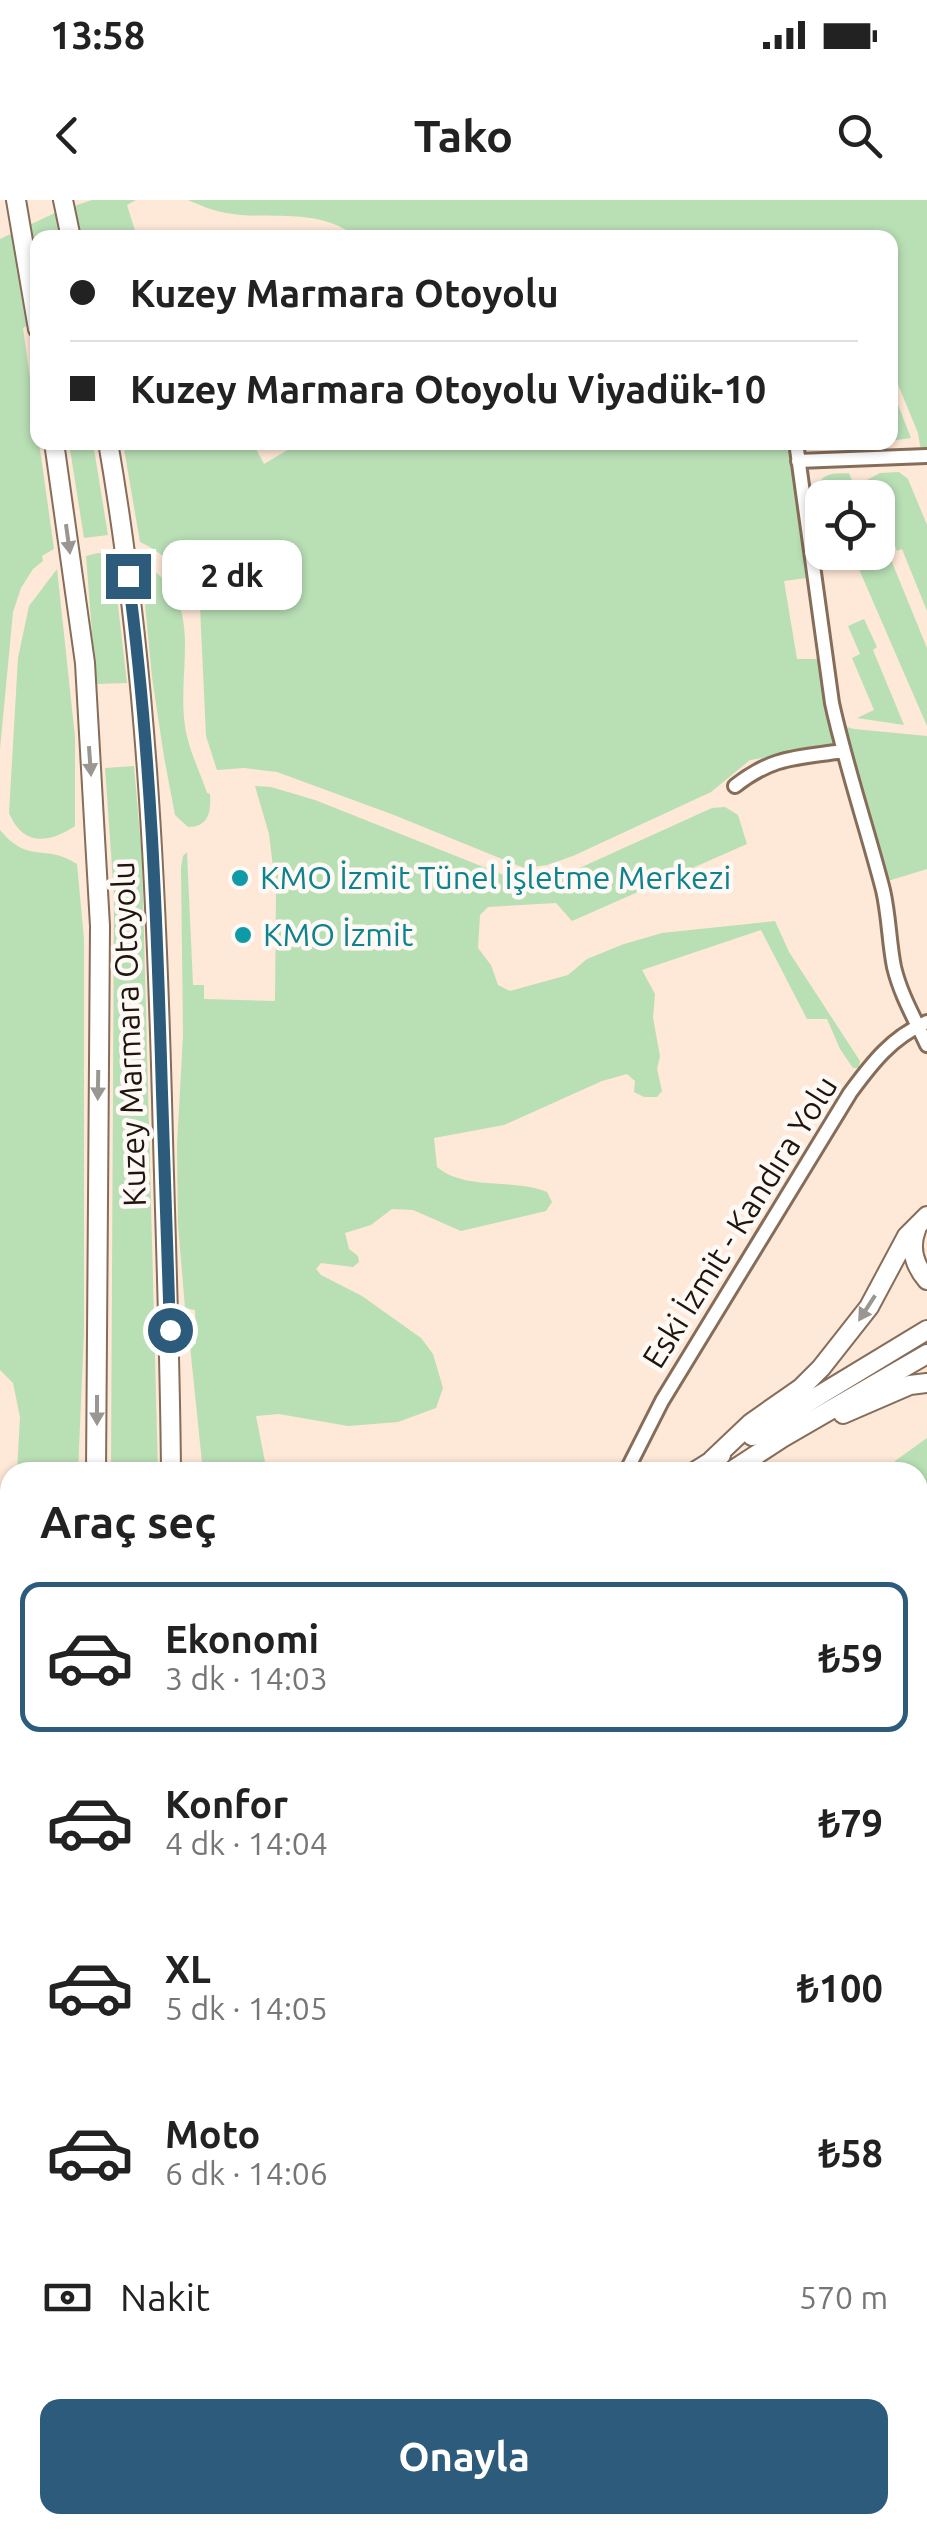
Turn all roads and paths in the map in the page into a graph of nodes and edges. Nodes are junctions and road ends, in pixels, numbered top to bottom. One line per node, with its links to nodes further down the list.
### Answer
1 (16, 200): 4 (highway)
2 (63, 200): 3 (highway)
3 (69, 230)
4 (30, 281)
5 (55, 450): 21 (highway, Kuzey Marmara Otoyolu, one-way to 21)
6 (109, 450): 22 (highway, Kuzey Marmara Otoyolu)
7 (797, 450): 9 (street)
8 (927, 456): 9 (street)
9 (798, 461): 10 (street)
10 (843, 751): 11 (street); 12 (street)
11 (735, 786)
12 (922, 1024): 13 (street); 23 (street, Eski İzmit - Kandıra Yolu)
13 (927, 1044)
14 (922, 1220): 15 (highway); 20 (highway, one-way to 20)
15 (927, 1280)
16 (927, 1330): 20 (highway)
17 (927, 1354): 19 (highway)
18 (927, 1384): 19 (highway)
19 (782, 1438): 25 (highway)
20 (712, 1460): 24 (highway)
21 (96, 1462)
22 (171, 1462)
23 (632, 1462)
24 (709, 1462)
25 (745, 1462)

